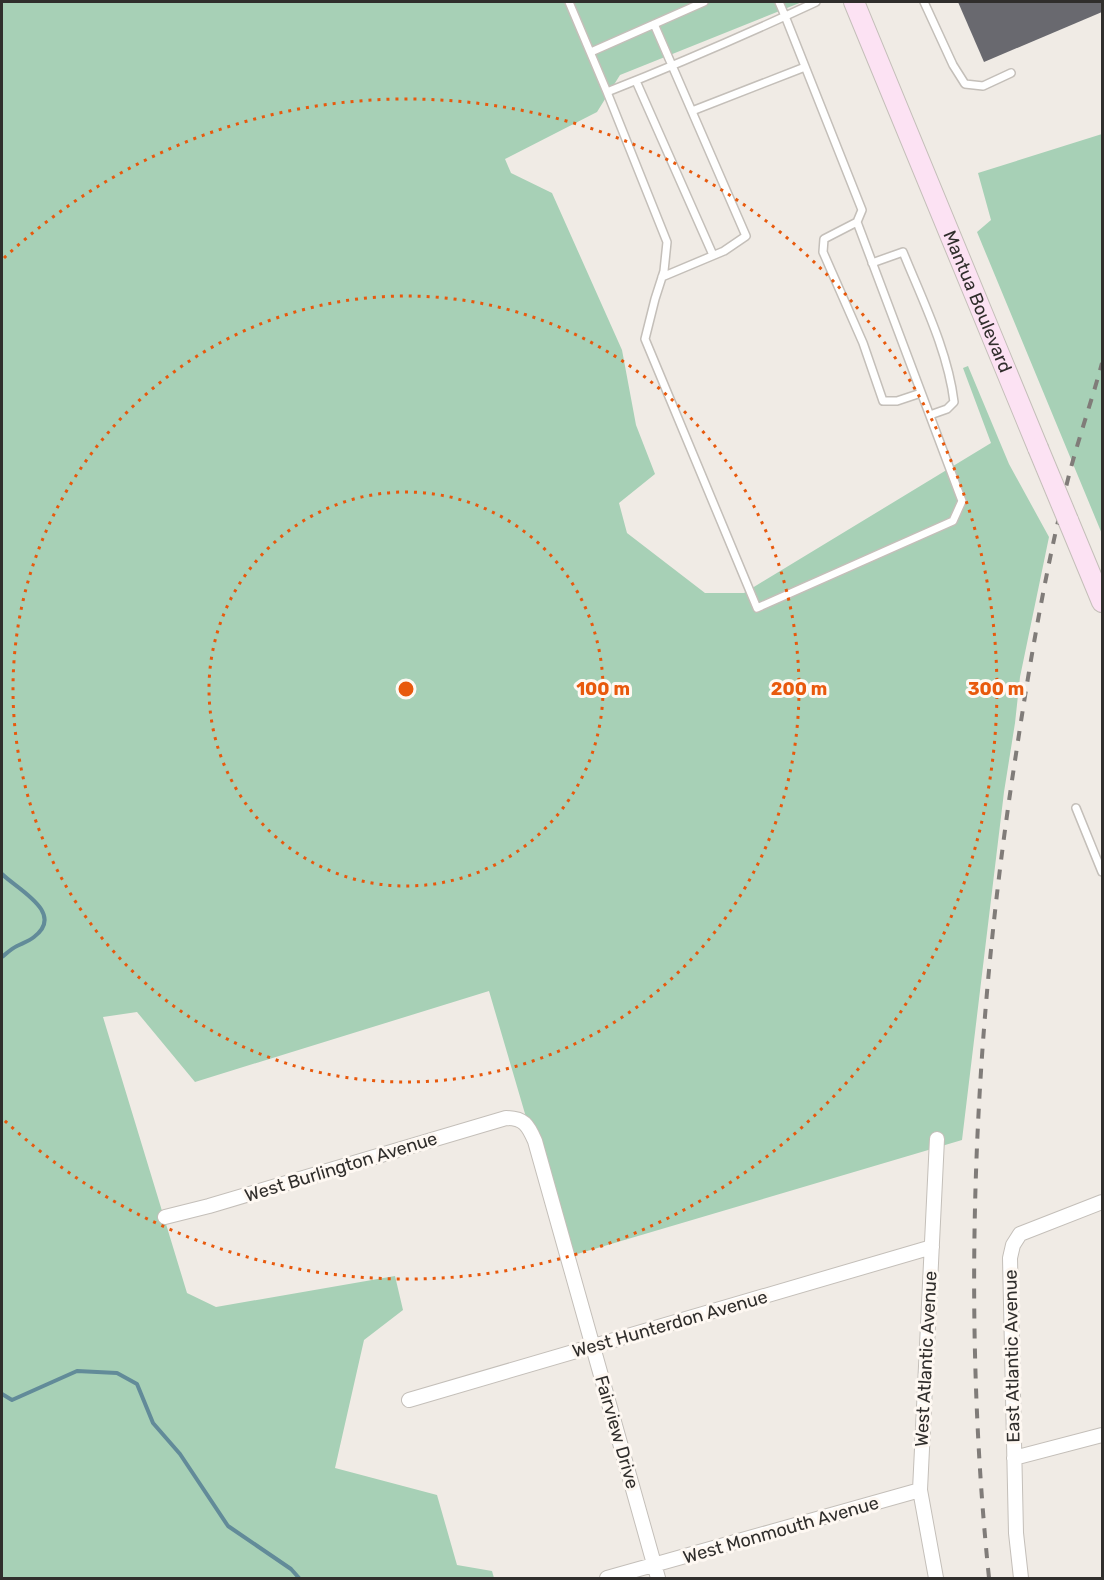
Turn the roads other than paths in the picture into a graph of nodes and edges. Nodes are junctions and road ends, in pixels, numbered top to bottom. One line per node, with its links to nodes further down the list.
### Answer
1 (569, 2): 9 (lane)
2 (704, 2): 8 (lane)
3 (779, 2): 7 (lane)
4 (816, 2): 7 (lane)
5 (854, 2): 22 (main road, Mantua Boulevard, bridge)
6 (924, 2): 12 (lane)
7 (785, 16): 10 (lane); 11 (lane)
8 (654, 24): 9 (lane); 10 (lane)
9 (591, 52): 14 (lane)
10 (672, 66): 13 (lane); 15 (lane)
11 (806, 67): 15 (lane); 16 (lane)
12 (1011, 72)
13 (636, 81): 14 (lane); 17 (lane)
14 (608, 92): 19 (lane)
15 (692, 111): 17 (lane)
16 (857, 222): 18 (lane); 20 (lane)
17 (713, 255): 19 (lane)
18 (872, 263): 20 (lane); 21 (lane)
19 (662, 278): 21 (lane)
20 (921, 393): 21 (lane)
21 (930, 415)
22 (1102, 602)
23 (1076, 808): 24 (lane)
24 (1102, 872)
25 (516, 1118): 28 (street, West Burlington Avenue); 30 (street, Fairview Drive)
26 (937, 1139): 29 (street, West Atlantic Avenue)
27 (1102, 1202): 33 (street, East Atlantic Avenue)
28 (165, 1217)
29 (932, 1247): 30 (street, West Hunterdon Avenue); 34 (street, West Atlantic Avenue)
30 (593, 1347): 31 (street, West Hunterdon Avenue); 35 (street, Fairview Drive)
31 (409, 1400)
32 (1102, 1435): 33 (street)
33 (1014, 1458): 38 (street, East Atlantic Avenue)
34 (920, 1490): 35 (street, West Monmouth Avenue); 37 (street, West Atlantic Avenue)
35 (657, 1572): 36 (street, West Monmouth Avenue)
36 (607, 1578)
37 (936, 1578)
38 (1021, 1578)

